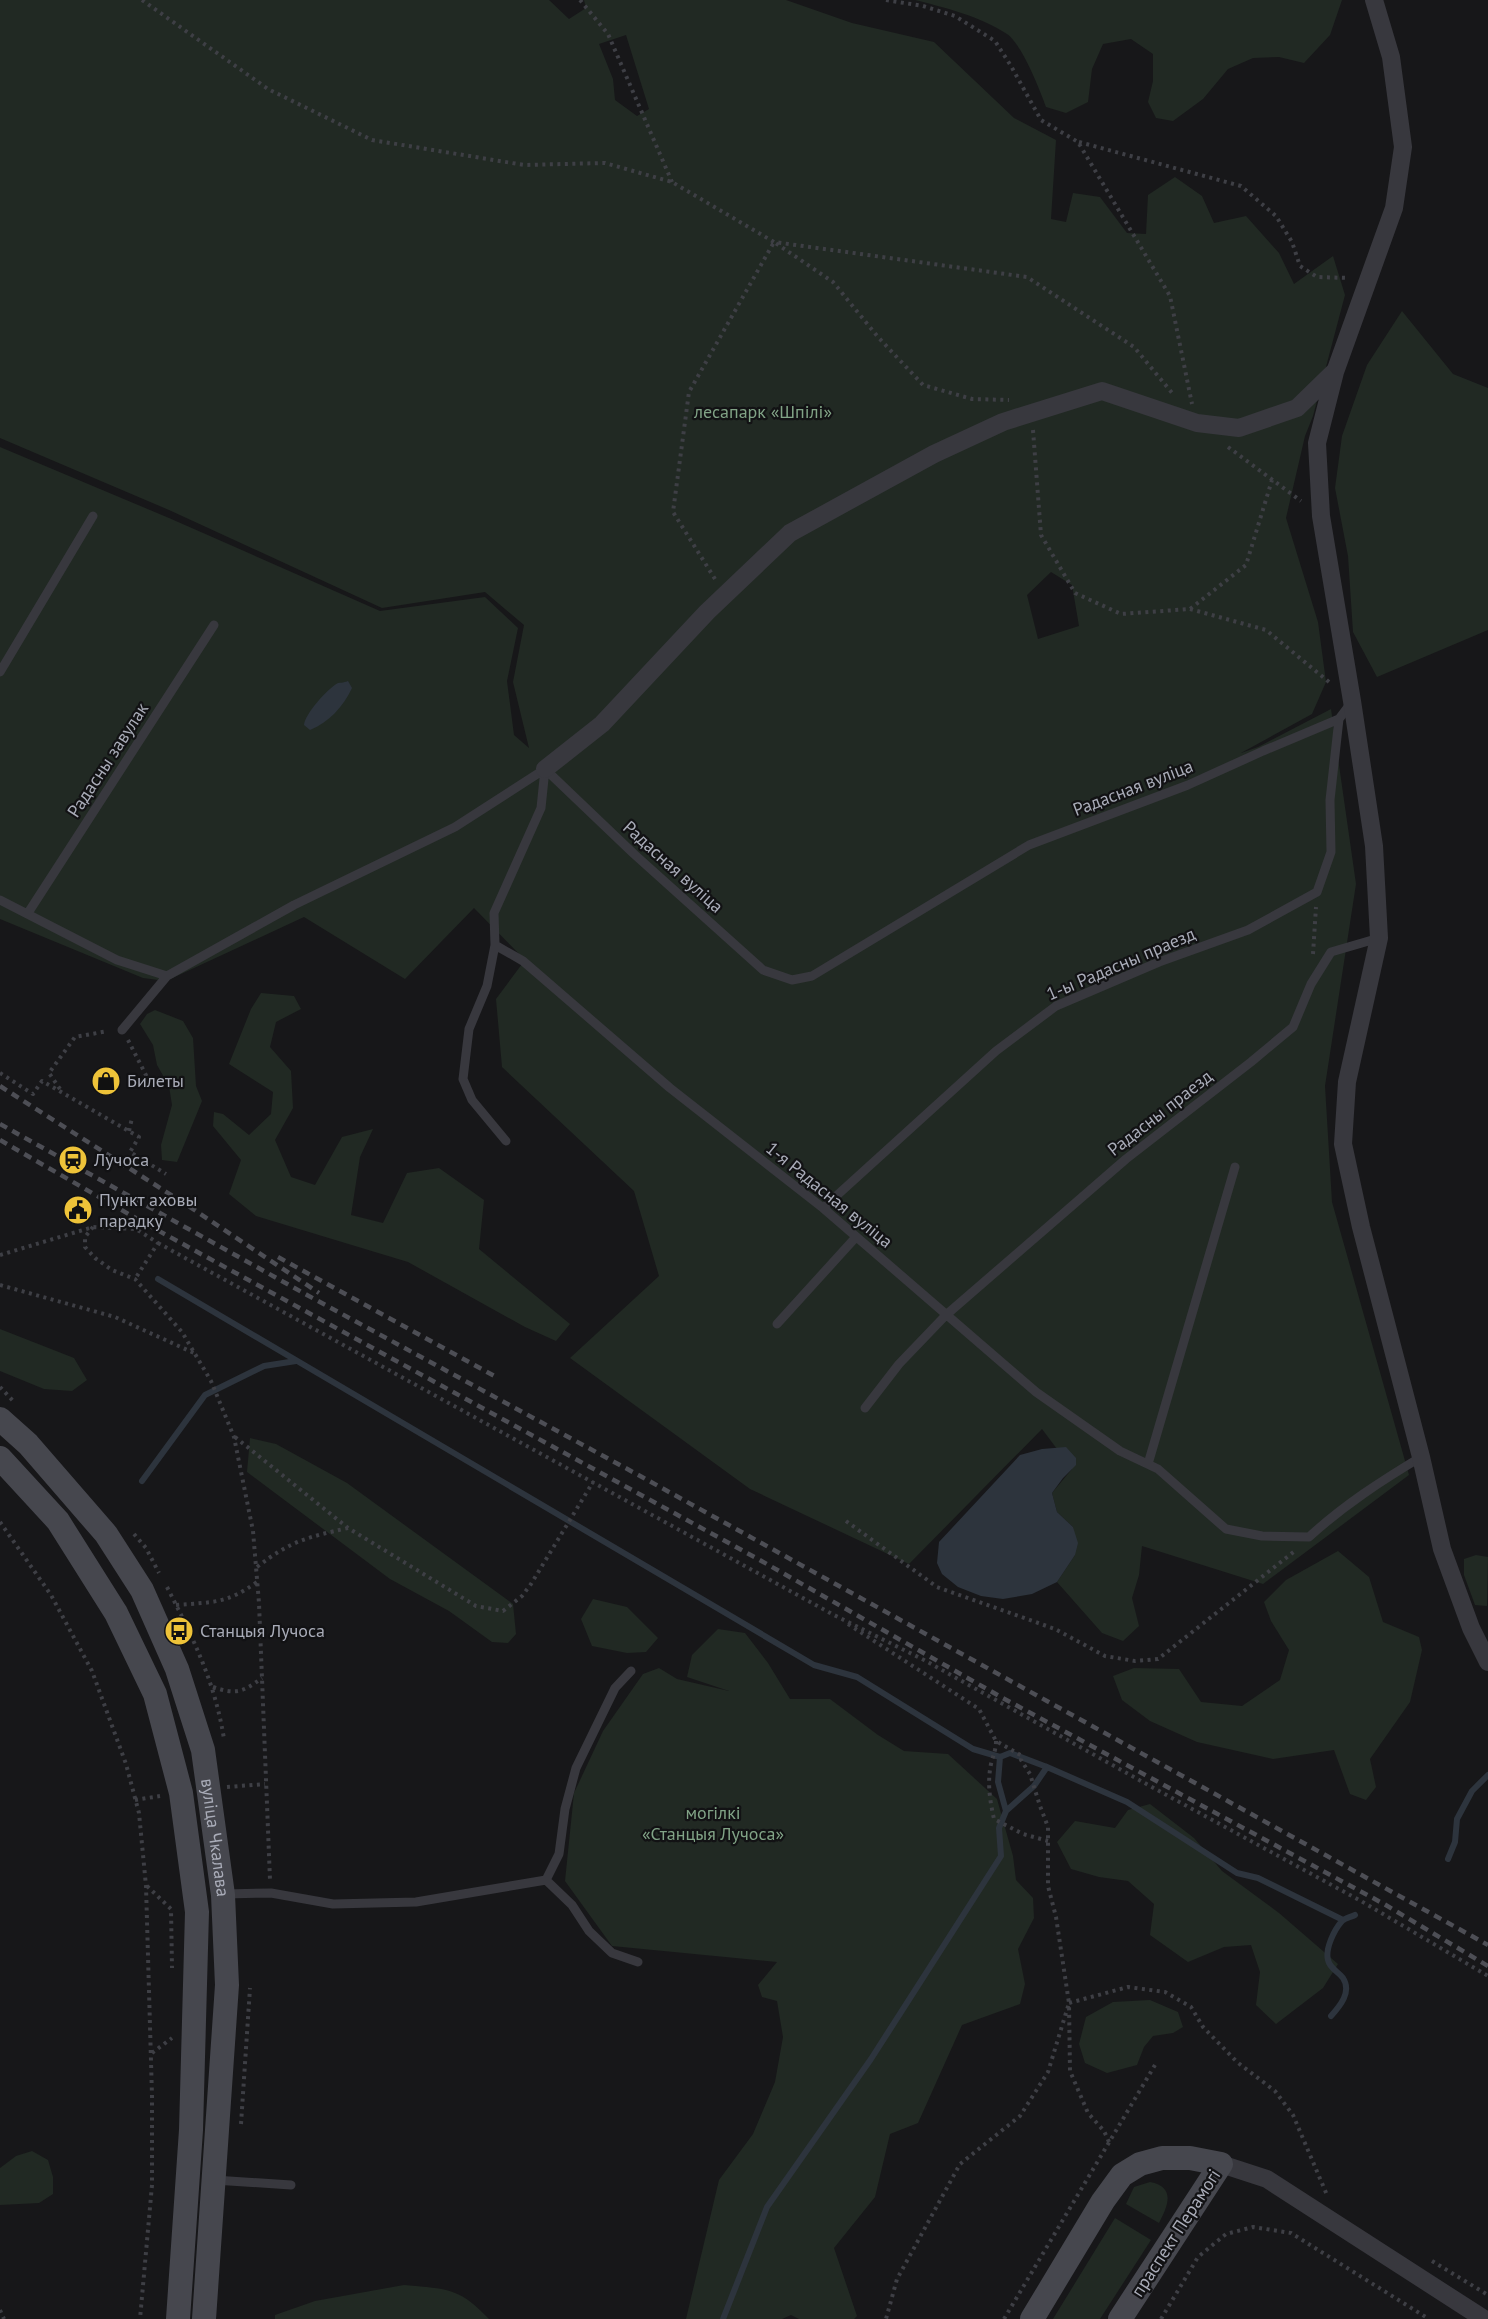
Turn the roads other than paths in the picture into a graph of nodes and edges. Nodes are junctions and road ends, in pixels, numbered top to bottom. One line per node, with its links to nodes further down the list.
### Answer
1 (1374, 0): 2 (street)
2 (1335, 372): 6 (street); 8 (street)
3 (93, 516): 5 (lane)
4 (214, 625): 10 (lane, Радасны завулак)
5 (0, 672)
6 (1352, 701): 7 (lane); 11 (street)
7 (1339, 719): 8 (lane, Радасная вуліца); 17 (lane, 1-ы Радасны праезд)
8 (545, 769): 12 (lane); 13 (lane)
9 (0, 900): 10 (lane)
10 (27, 913): 13 (lane)
11 (1379, 938): 19 (lane, Радасны праезд); 24 (street)
12 (495, 945): 15 (lane); 17 (lane, 1-я Радасная вуліца)
13 (167, 976): 14 (lane)
14 (122, 1030)
15 (506, 1141)
16 (1235, 1167): 26 (lane)
17 (823, 1208): 18 (lane, 1-я Радасная вуліца)
18 (856, 1237): 19 (lane, 1-я Радасная вуліца); 20 (lane)
19 (946, 1315): 21 (lane, Радасны праезд); 26 (lane, 1-я Радасная вуліца)
20 (777, 1324)
21 (865, 1408)
22 (0, 1419): 23 (main road, вуліца Чкалава)
23 (28, 1444): 25 (street); 30 (main road, вуліца Чкалава)
24 (1421, 1457): 26 (lane, 1-я Радасная вуліца); 27 (street)
25 (2, 1463): 35 (main road, вуліца Чкалава)
26 (1148, 1464)
27 (1488, 1662)
28 (631, 1671): 29 (lane)
29 (546, 1880): 30 (lane); 31 (lane)
30 (223, 1895): 33 (main road, вуліца Чкалава)
31 (638, 1962)
32 (1221, 2164): 37 (main road, праспект Перамогі); 38 (main road, праспект Перамогі); 39 (street)
33 (214, 2180): 34 (lane); 36 (main road, вуліца Чкалава)
34 (291, 2185)
35 (178, 2319)
36 (204, 2319)
37 (1032, 2319)
38 (1120, 2319)
39 (1484, 2319)

